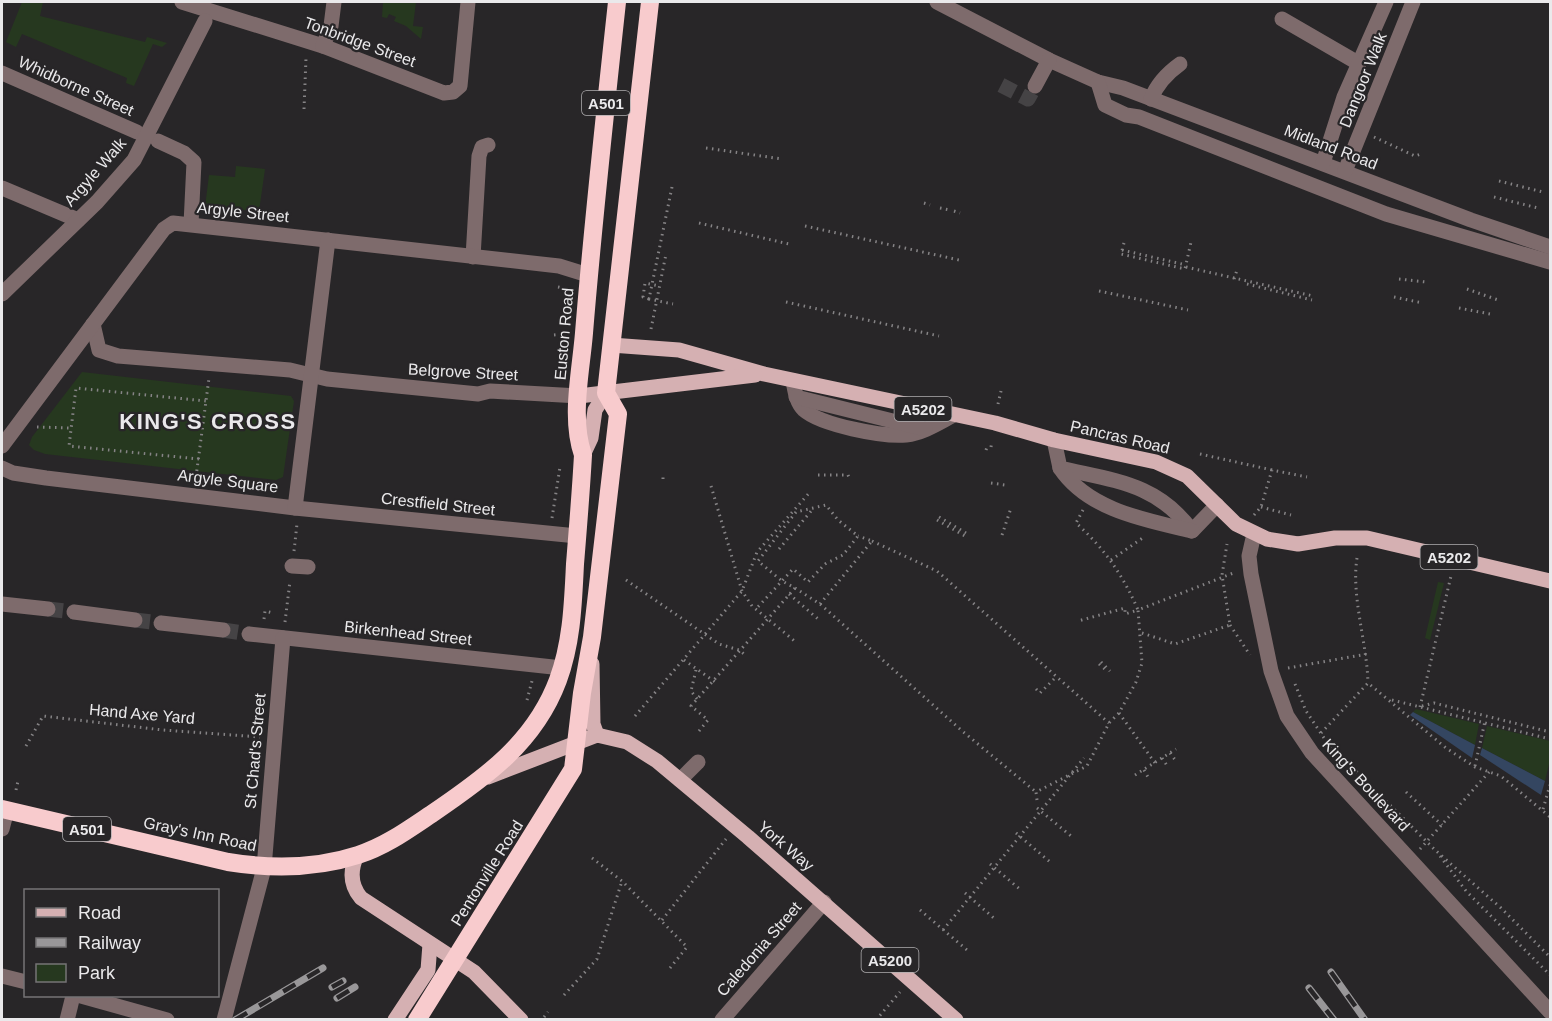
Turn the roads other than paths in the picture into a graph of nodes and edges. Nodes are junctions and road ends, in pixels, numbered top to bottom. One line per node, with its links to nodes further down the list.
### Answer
1 (182, 2): 11 (street, Tonbridge Street)
2 (334, 2): 11 (street)
3 (468, 2): 11 (street, Tonbridge Street)
4 (617, 2): 31 (highway, Euston Road / A501)
5 (650, 2): 34 (highway, A501)
6 (938, 2): 12 (street, Midland Road)
7 (1386, 2): 13 (street)
8 (1413, 2): 23 (street, Dangoor Walk)
9 (1282, 19): 13 (street)
10 (205, 21): 25 (street, Argyle Walk)
11 (323, 46)
12 (1049, 60): 16 (street); 17 (street, Midland Road)
13 (1358, 63): 22 (street)
14 (1180, 64): 18 (street)
15 (2, 73): 19 (street, Whidborne Street)
16 (1035, 86)
17 (1099, 87): 18 (street, Midland Road); 30 (street)
18 (1151, 99): 22 (street, Midland Road)
19 (137, 132)
20 (158, 141): 26 (street)
21 (488, 145): 29 (street)
22 (1323, 163): 23 (street, Midland Road)
23 (1346, 171): 28 (street, Midland Road)
24 (2, 188): 25 (street)
25 (78, 220): 32 (street, Argyle Walk)
26 (191, 224): 27 (street, Argyle Street); 33 (street, Argyle Street)
27 (328, 240): 29 (street, Argyle Street); 36 (street)
28 (1551, 247)
29 (473, 256): 31 (street, Argyle Street)
30 (1551, 262)
31 (588, 275): 39 (highway, Euston Road / A501)
32 (2, 294)
33 (93, 324): 36 (street); 42 (street, Argyle Street)
34 (611, 345): 35 (main road, Pancras Road / A5202); 38 (highway, A501)
35 (764, 374): 37 (main road, Pancras Road / A5202); 38 (main road, Pancras Road / A5202)
36 (311, 375): 39 (street, Belgrove Street); 47 (street, Argyle Square)
37 (793, 381): 40 (main road, Pancras Road / A5202); 40 (street)
38 (606, 393): 39 (main road, Pancras Road / A5202); 43 (main road, A501); 61 (highway, A501)
39 (579, 396): 43 (highway, Euston Road / A501)
40 (952, 416): 41 (main road, Pancras Road / A5202)
41 (1054, 440): 45 (street); 46 (main road, Pancras Road / A5202)
42 (2, 446)
43 (583, 455): 50 (highway, Euston Road / A501)
44 (2, 468): 47 (street, Argyle Square)
45 (1060, 468): 48 (street); 48 (street)
46 (1217, 505): 48 (street); 49 (main road, Pancras Road / A5202)
47 (295, 508): 50 (street, Crestfield Street)
48 (1192, 531)
49 (1254, 534): 53 (main road, Pancras Road / A5202); 81 (street, King's Boulevard)
50 (577, 536): 63 (highway, Euston Road / A501)
51 (292, 566): 52 (street)
52 (308, 567)
53 (1551, 581)
54 (2, 604): 55 (street)
55 (48, 609)
56 (74, 612): 57 (street)
57 (135, 620)
58 (161, 623): 59 (street)
59 (223, 630)
60 (249, 633): 62 (street, Birkenhead Street)
61 (592, 637): 64 (main road); 66 (highway, A501)
62 (283, 638): 63 (street, Birkenhead Street); 73 (street, St Chad's Street)
63 (562, 668): 69 (highway, Gray's Inn Road / A501)
64 (593, 719): 65 (main road); 66 (street)
65 (597, 735): 66 (main road); 68 (main road, York Way / A5200)
66 (578, 736): 69 (main road, Gray's Inn Road); 76 (highway, Pentonville Road / A501)
67 (698, 762): 68 (street)
68 (680, 780): 74 (main road, York Way / A5200)
69 (479, 782): 72 (highway, Gray's Inn Road / A501)
70 (4, 809): 71 (street); 73 (highway, Gray's Inn Road / A501)
71 (2, 829)
72 (357, 855): 73 (highway, Gray's Inn Road / A501); 75 (main road)
73 (264, 868): 85 (street, St Chad's Street)
74 (824, 902): 89 (street, Caledonia Street); 90 (main road, York Way / A5200)
75 (430, 944): 76 (main road); 86 (main road)
76 (455, 960): 87 (highway, Pentonville Road / A501); 88 (main road)
77 (2, 976): 78 (street)
78 (24, 982)
79 (73, 997): 83 (street)
80 (84, 997): 82 (street)
81 (1551, 1012)
82 (148, 1017): 84 (street)
83 (67, 1020)
84 (167, 1020)
85 (224, 1020)
86 (395, 1020)
87 (417, 1020)
88 (521, 1020)
89 (722, 1020)
90 (956, 1020)

